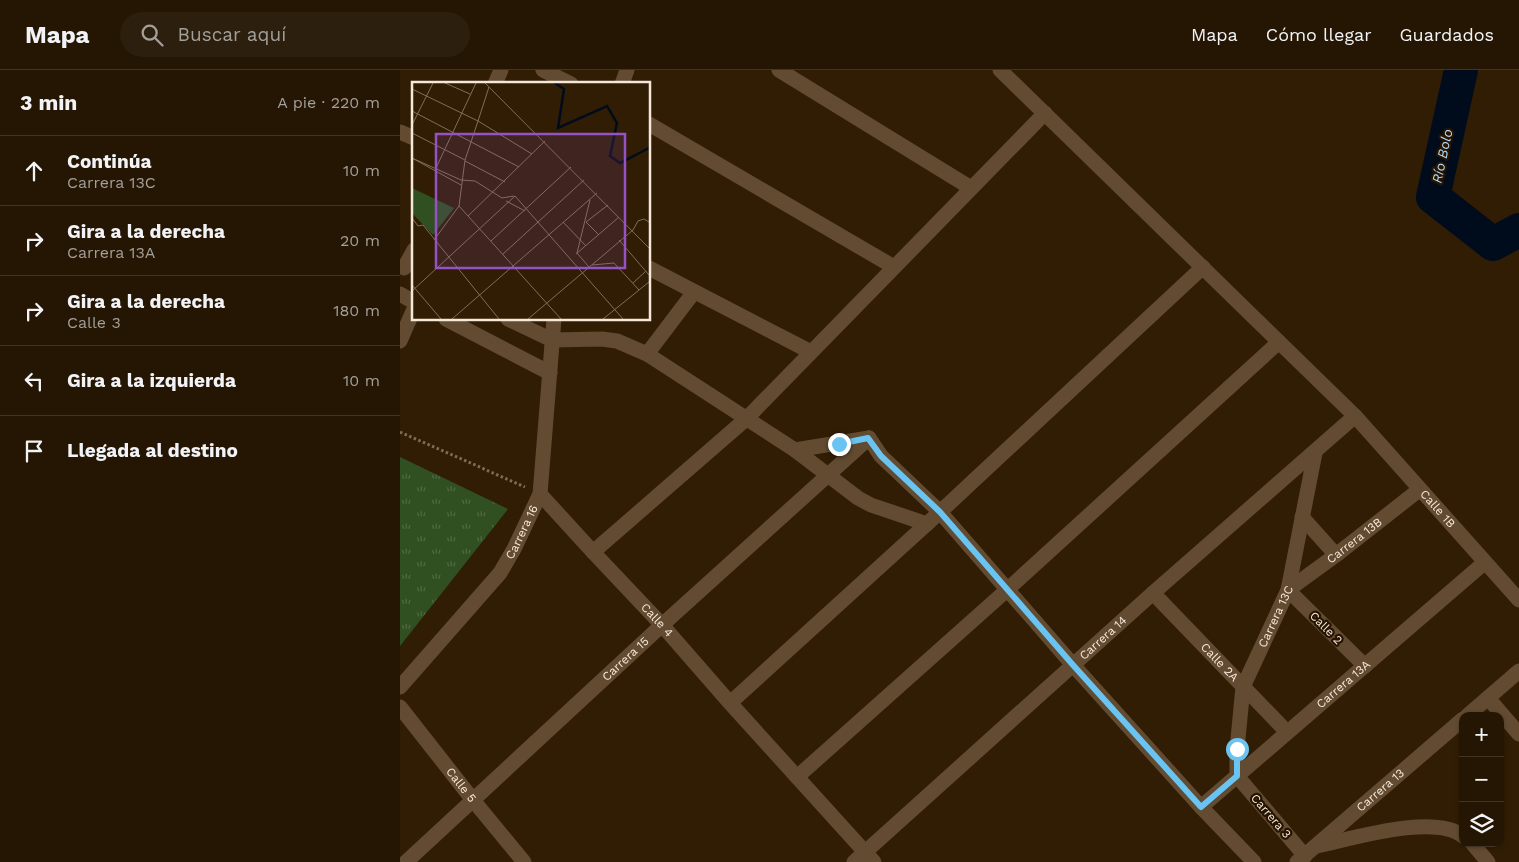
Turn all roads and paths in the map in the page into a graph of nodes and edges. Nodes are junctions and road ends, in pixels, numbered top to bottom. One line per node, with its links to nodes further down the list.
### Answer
1 (501, 70): 6 (street)
2 (543, 70): 7 (street)
3 (627, 70): 8 (street)
4 (779, 70): 13 (street)
5 (1000, 70): 9 (street, Calle 1B)
6 (496, 82)
7 (568, 82)
8 (623, 82)
9 (1045, 113): 13 (street); 16 (street, Calle 1B)
10 (650, 125): 15 (street)
11 (400, 132): 12 (street)
12 (412, 137)
13 (971, 188): 15 (street)
14 (412, 255): 17 (street)
15 (894, 267): 29 (street)
16 (1202, 267): 28 (street, Calle 1B); 41 (street)
17 (406, 269)
18 (650, 269): 19 (street)
19 (694, 292): 29 (street); 30 (street)
20 (400, 294): 21 (street)
21 (412, 301)
22 (412, 314): 27 (street)
23 (448, 320): 31 (street)
24 (510, 320): 26 (street)
25 (554, 320): 26 (street, Carrera 16)
26 (552, 340): 30 (street); 31 (street, Carrera 16)
27 (400, 341)
28 (1279, 342): 32 (street, Calle 1B); 47 (street)
29 (811, 352): 33 (street)
30 (647, 354): 33 (street)
31 (550, 373): 40 (street, Carrera 16)
32 (1355, 416): 37 (street, Carrera 14); 39 (street, Calle 1B)
33 (746, 419): 36 (street); 44 (street)
34 (400, 432): 40 (path)
35 (868, 438): 36 (street); 38 (street, Carrera 15); 41 (street)
36 (795, 450): 38 (street)
37 (1315, 453): 42 (street, Carrera 13C); 49 (street, Carrera 14)
38 (828, 475): 43 (street); 51 (street, Carrera 15)
39 (1419, 490): 45 (street, Carrera 13B); 46 (street, Calle 1B)
40 (540, 494): 44 (street, Calle 4); 55 (street, Carrera 16)
41 (940, 512): 43 (street); 47 (street)
42 (1302, 517): 45 (street); 48 (street, Carrera 13C)
43 (927, 524): 58 (street)
44 (593, 552): 51 (street, Calle 4)
45 (1336, 556): 48 (street, Carrera 13B)
46 (1484, 563): 50 (street, Calle 1B); 53 (street, Carrera 13A)
47 (1008, 589): 52 (street); 65 (street)
48 (1288, 590): 53 (street, Calle 2); 56 (street, Carrera 13C)
49 (1153, 593): 52 (street, Carrera 14); 56 (street, Calle 2A)
50 (1519, 600)
51 (662, 625): 58 (street, Calle 4); 66 (street, Carrera 15)
52 (1073, 665): 67 (street); 71 (street, Carrera 14)
53 (1365, 666): 62 (street, Carrera 13A)
54 (1519, 671): 57 (street)
55 (400, 687)
56 (1244, 687): 62 (street, Calle 2A); 64 (street, Carrera 13C)
57 (1488, 698): 60 (street); 63 (street)
58 (730, 703): 65 (street, Calle 4)
59 (400, 707): 66 (street, Calle 5)
60 (1472, 712)
61 (1459, 722): 70 (street, Carrera 13)
62 (1287, 732): 64 (street, Carrera 13A)
63 (1519, 734)
64 (1237, 776): 67 (street, Carrera 13A); 70 (street, Carrera 3)
65 (797, 778): 71 (street, Calle 4)
66 (473, 800): 72 (street, Carrera 15); 73 (street, Calle 5)
67 (1201, 807): 74 (street)
68 (1459, 833): 70 (street)
69 (1475, 847): 75 (street)
70 (1306, 854)
71 (865, 859)
72 (406, 862)
73 (524, 862)
74 (1254, 862)
75 (1488, 862)

